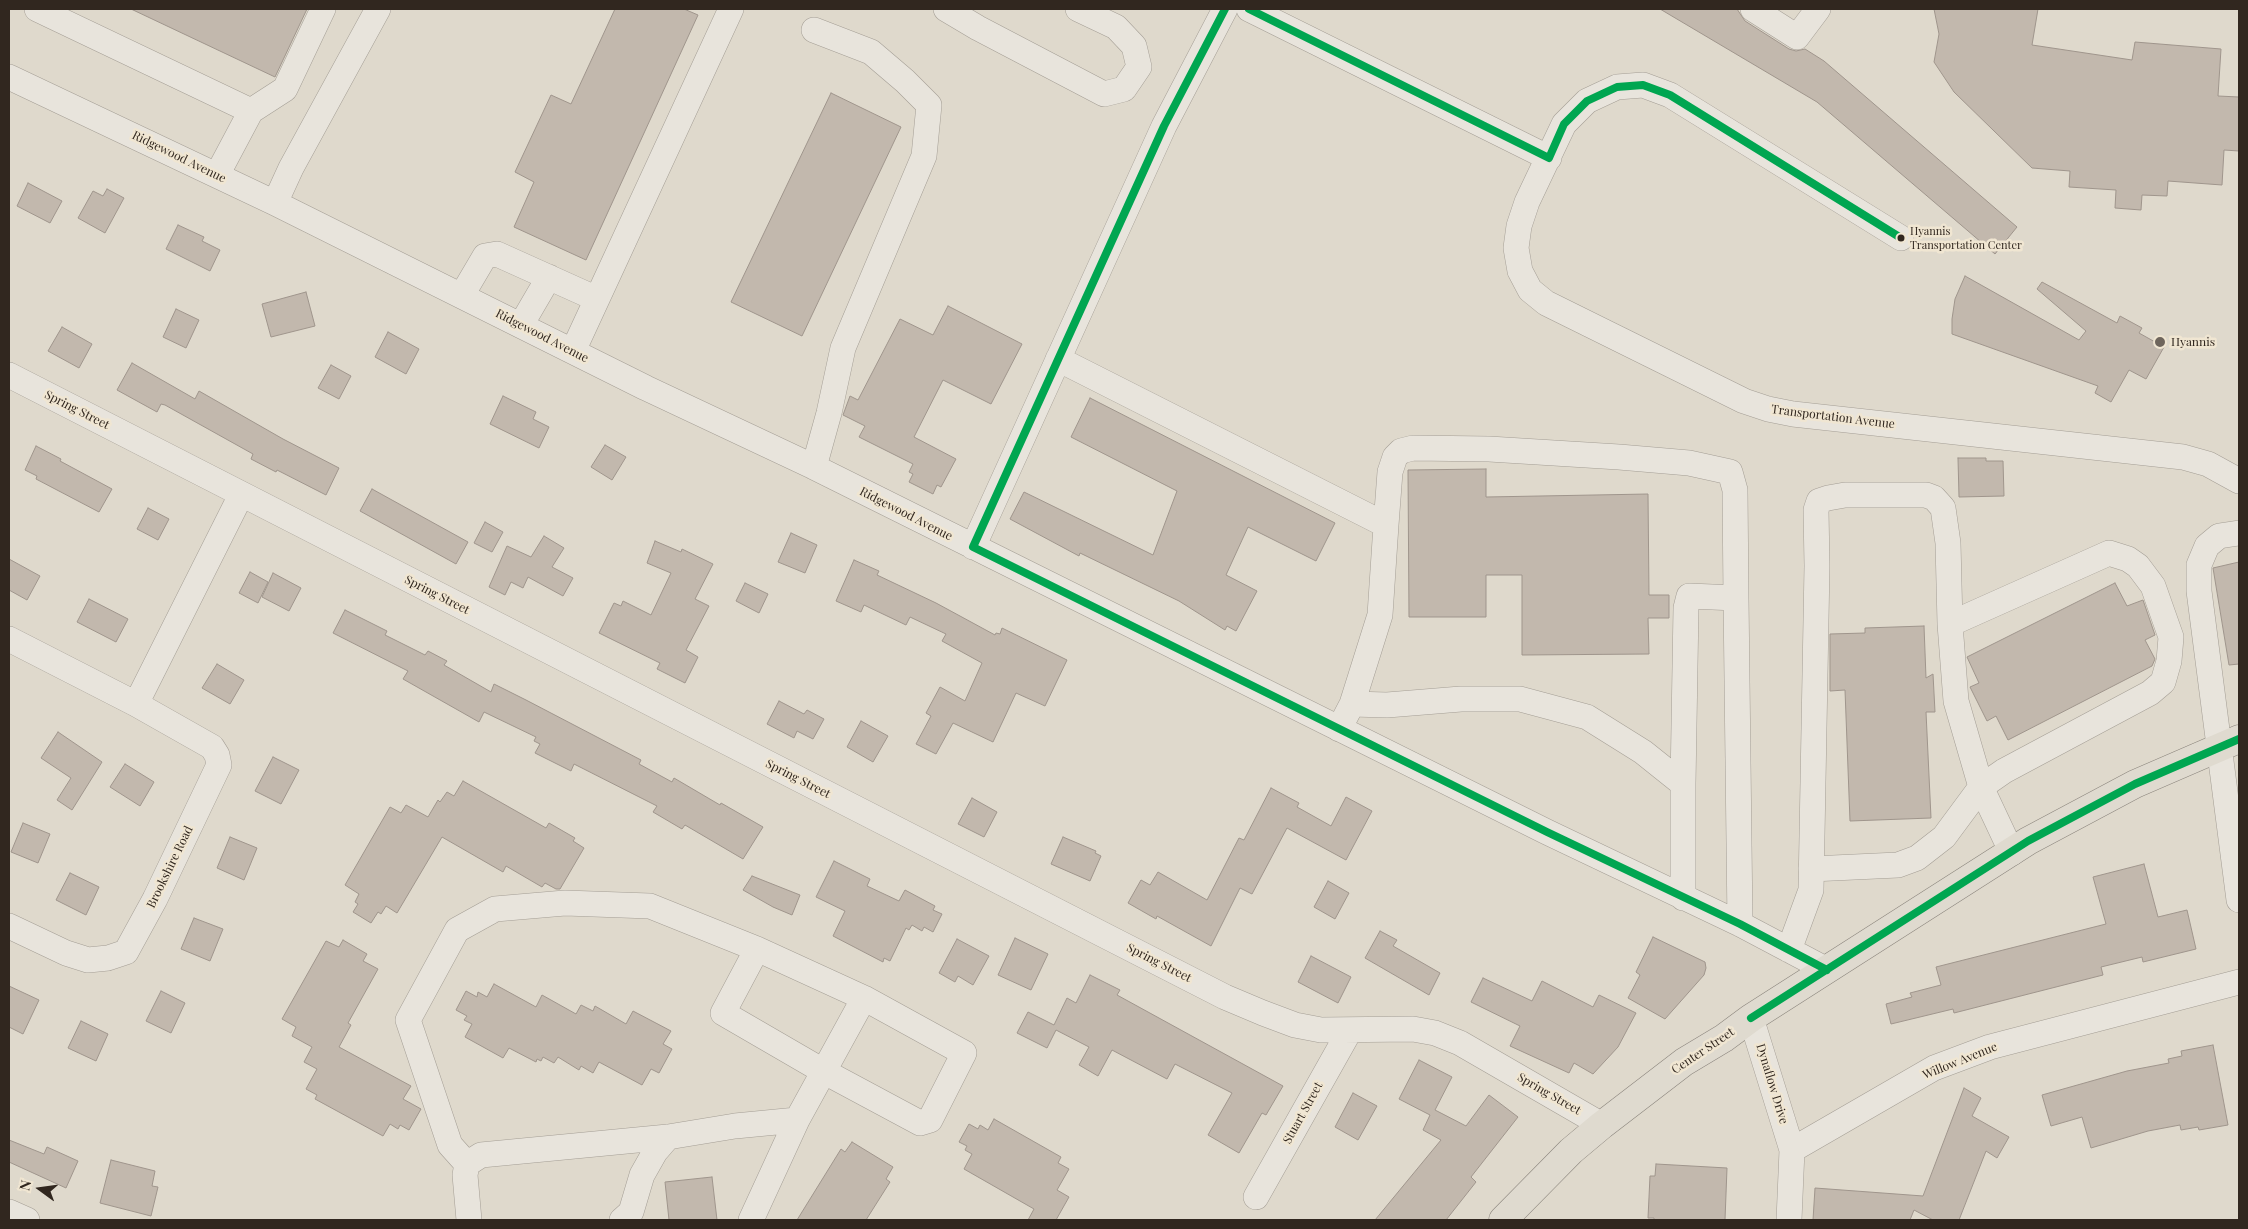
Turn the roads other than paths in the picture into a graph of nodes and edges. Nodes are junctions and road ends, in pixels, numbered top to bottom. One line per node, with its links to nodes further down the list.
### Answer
1 (37, 9): 13 (street)
2 (323, 9): 13 (street)
3 (378, 9): 16 (street)
4 (731, 9): 20 (street)
5 (946, 9): 6 (street)
6 (1078, 9)
7 (1225, 9): 23 (street)
8 (1249, 9): 14 (street)
9 (1753, 9): 10 (street)
10 (1818, 9)
11 (814, 30): 25 (street)
12 (9, 77): 15 (street, Ridgewood Avenue)
13 (251, 111): 15 (street)
14 (1548, 158): 17 (street, Transportation Avenue); 26 (street, Transportation Avenue)
15 (217, 176): 16 (street, Ridgewood Avenue)
16 (275, 203): 19 (street, Ridgewood Avenue)
17 (1901, 238)
18 (549, 277): 19 (street); 20 (street); 21 (street)
19 (462, 295): 21 (street, Ridgewood Avenue)
20 (597, 299): 22 (street)
21 (521, 325): 22 (street, Ridgewood Avenue)
22 (573, 351): 25 (street, Ridgewood Avenue)
23 (1058, 359): 28 (street); 30 (street)
24 (9, 375): 27 (street, Spring Street)
25 (814, 467): 30 (street, Ridgewood Avenue)
26 (2239, 481)
27 (242, 495): 34 (street); 52 (street, Spring Street)
28 (1386, 525): 31 (street); 35 (street)
29 (2239, 533): 37 (street)
30 (973, 548): 36 (street, Ridgewood Avenue)
31 (1736, 598): 38 (street); 44 (street)
32 (1950, 624): 39 (street); 39 (street); 41 (street)
33 (9, 639): 34 (street, Brookshire Road)
34 (136, 704): 45 (street, Brookshire Road)
35 (1352, 704): 36 (street); 38 (street)
36 (1339, 729): 42 (street, Ridgewood Avenue)
37 (2230, 743): 40 (main road, Center Street); 43 (street)
38 (1683, 784): 42 (street)
39 (1981, 787): 40 (street); 41 (street)
40 (2012, 853): 48 (main road, Center Street)
41 (1811, 869): 47 (street)
42 (1684, 898): 44 (street, Ridgewood Avenue)
43 (2239, 900)
44 (1740, 924): 47 (street, Ridgewood Avenue)
45 (9, 926)
46 (757, 949): 50 (street); 53 (street); 59 (street)
47 (1789, 950): 48 (street, Ridgewood Avenue)
48 (1827, 970): 51 (main road, Center Street)
49 (2239, 982): 58 (street, Willow Avenue)
50 (864, 998): 53 (street); 53 (street)
51 (1751, 1018): 55 (main road, Center Street); 58 (street, Dynaflow Drive)
52 (1350, 1030): 55 (street, Spring Street); 60 (street, Stuart Street)
53 (823, 1071): 54 (street)
54 (797, 1120): 56 (street); 57 (street)
55 (1602, 1125): 67 (main road, Center Street)
56 (668, 1137): 59 (street); 64 (street)
57 (783, 1148): 65 (street); 66 (street)
58 (1792, 1150): 68 (street)
59 (467, 1164): 63 (street)
60 (1256, 1197)
61 (9, 1212): 62 (street)
62 (27, 1220)
63 (469, 1220)
64 (622, 1220)
65 (751, 1220)
66 (769, 1220)
67 (1503, 1220)
68 (1789, 1220)

